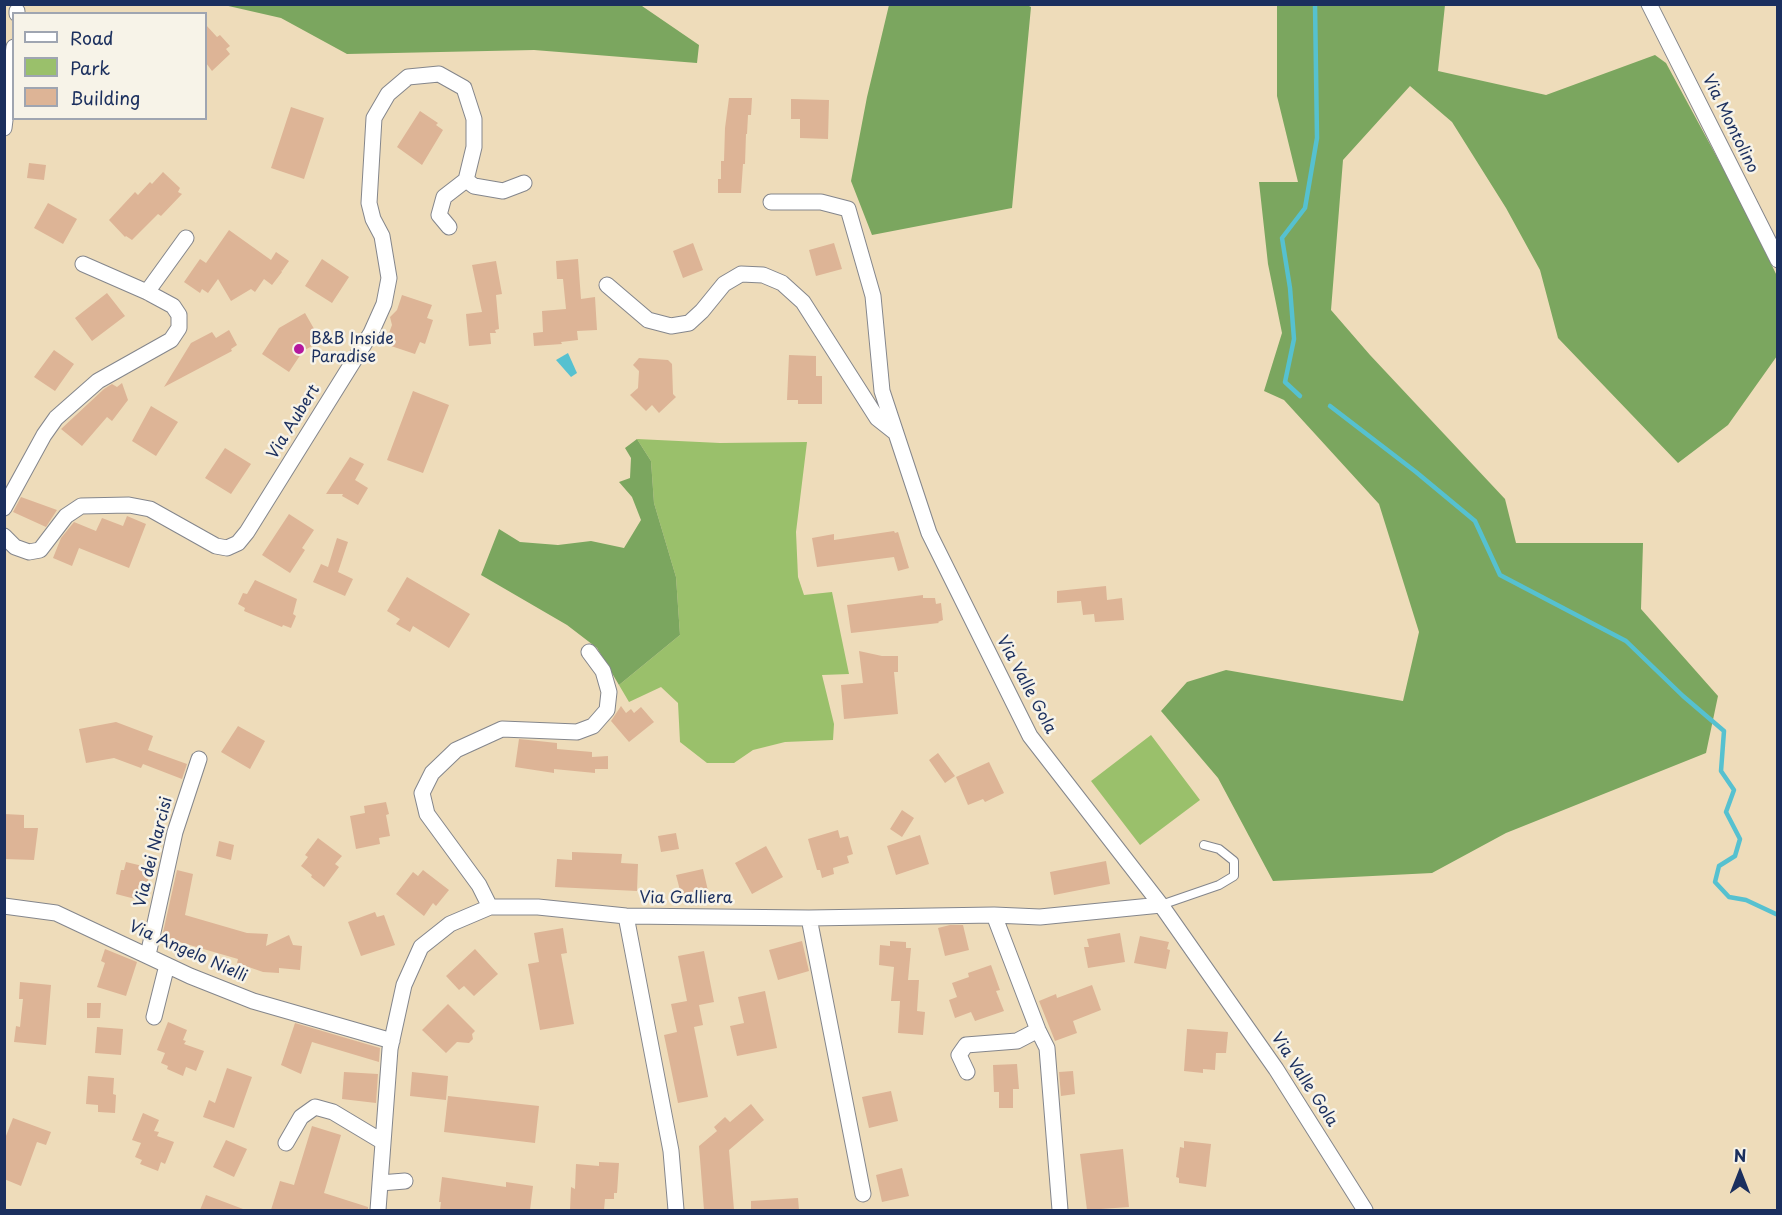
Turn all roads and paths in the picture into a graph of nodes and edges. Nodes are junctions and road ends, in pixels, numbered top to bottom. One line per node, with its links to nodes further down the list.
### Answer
1 (1649, 4): 9 (street, Via Montolino)
2 (12, 63): 3 (street)
3 (4, 128)
4 (466, 180): 5 (street); 7 (street); 15 (street, Via Aubert)
5 (524, 183)
6 (771, 202): 13 (street, Via Valle Gola)
7 (449, 227)
8 (186, 238): 12 (street)
9 (1778, 260)
10 (83, 264): 12 (street)
11 (606, 285): 13 (street)
12 (147, 292): 14 (street)
13 (896, 433): 19 (street, Via Valle Gola)
14 (4, 508)
15 (4, 537)
16 (589, 652): 21 (street)
17 (199, 759): 25 (street, Via dei Narcisi)
18 (1204, 845): 19 (lane)
19 (1161, 905): 22 (street, Via Galliera); 39 (street, Via Valle Gola)
20 (4, 906): 25 (street, Via Angelo Nielli)
21 (490, 907): 23 (street, Via Galliera); 29 (street, Via Galliera)
22 (994, 915): 24 (street, Via Galliera); 28 (street)
23 (626, 916): 24 (street, Via Galliera); 37 (street)
24 (809, 918): 35 (street)
25 (148, 955): 26 (street, Via Angelo Nielli)
26 (167, 965): 27 (street); 29 (street, Via Angelo Nielli)
27 (154, 1017)
28 (1038, 1030): 30 (street); 38 (street)
29 (392, 1041): 31 (street, Via Galliera)
30 (967, 1072)
31 (383, 1142): 32 (street); 34 (street, Via Galliera)
32 (286, 1143)
33 (405, 1181): 34 (street)
34 (380, 1183): 36 (street, Via Galliera)
35 (863, 1194)
36 (378, 1210)
37 (675, 1210)
38 (1060, 1210)
39 (1365, 1210)

